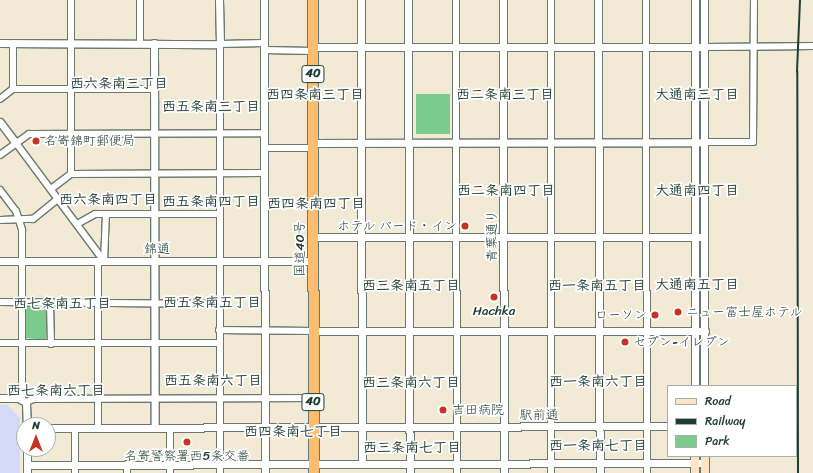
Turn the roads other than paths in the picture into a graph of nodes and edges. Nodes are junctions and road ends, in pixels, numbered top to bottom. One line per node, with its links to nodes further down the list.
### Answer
1 (71, 0): 18 (street)
2 (140, 0): 19 (street)
3 (220, 0): 21 (street)
4 (264, 0): 26 (street)
5 (313, 0): 34 (highway, 国道40号 / 40)
6 (361, 0): 27 (street)
7 (408, 0): 28 (street)
8 (456, 0): 29 (street)
9 (503, 0): 30 (street, 青葉通り)
10 (551, 0): 31 (street)
11 (598, 0): 22 (street)
12 (646, 0): 23 (street)
13 (695, 0): 32 (street)
14 (704, 0): 33 (street)
15 (754, 0): 24 (street)
16 (0, 43): 17 (street)
17 (13, 43): 18 (street); 35 (street)
18 (71, 43): 19 (street); 36 (street)
19 (140, 43): 20 (street)
20 (154, 43): 21 (street); 37 (street)
21 (220, 44): 26 (street); 42 (street)
22 (599, 46): 23 (street); 31 (street); 49 (street)
23 (646, 46): 32 (street); 50 (street)
24 (754, 46): 25 (street); 33 (street); 52 (street)
25 (813, 46)
26 (264, 47): 34 (street); 40 (street)
27 (361, 47): 28 (street); 34 (street); 44 (street)
28 (408, 47): 29 (street); 45 (street)
29 (456, 47): 30 (street); 46 (street)
30 (503, 47): 31 (street); 47 (street, 青葉通り)
31 (551, 47): 48 (street)
32 (695, 47): 33 (street); 51 (street)
33 (704, 47): 52 (street)
34 (313, 49): 54 (highway, 国道40号 / 40)
35 (13, 89): 36 (street); 38 (street)
36 (71, 89): 37 (street); 41 (street)
37 (155, 89): 43 (street)
38 (0, 99)
39 (0, 122): 53 (street)
40 (264, 133): 42 (street); 55 (street)
41 (71, 134): 43 (street); 53 (street); 58 (street)
42 (220, 134): 43 (street); 59 (street)
43 (154, 135): 60 (street)
44 (361, 142): 45 (street); 54 (street); 72 (street)
45 (409, 142): 46 (street); 73 (street)
46 (456, 142): 47 (street); 74 (street)
47 (504, 142): 48 (street); 75 (street, 青葉通り)
48 (551, 142): 49 (street); 76 (street)
49 (599, 142): 50 (street); 77 (street)
50 (646, 142): 51 (street); 78 (street)
51 (695, 142): 52 (street); 79 (street)
52 (703, 142): 70 (street)
53 (16, 143): 56 (street); 61 (street)
54 (313, 145): 55 (street); 71 (highway, 国道40号 / 40)
55 (264, 148): 57 (street)
56 (0, 155)
57 (264, 173): 59 (street); 84 (street)
58 (71, 174): 60 (street); 61 (street)
59 (220, 174): 60 (street); 66 (street)
60 (155, 175): 65 (street)
61 (51, 189): 63 (street)
62 (0, 190): 68 (street)
63 (58, 199): 68 (street); 69 (street)
64 (106, 214): 65 (street); 69 (street); 81 (street)
65 (154, 214): 66 (street); 82 (street)
66 (219, 214): 83 (street)
67 (0, 220): 68 (street)
68 (20, 220): 86 (street)
69 (77, 224): 81 (street)
70 (704, 236): 79 (street); 99 (street)
71 (313, 237): 72 (street); 85 (highway, 国道40号 / 40)
72 (361, 237): 73 (street); 96 (street)
73 (409, 237): 74 (street); 97 (street)
74 (456, 237): 75 (street); 100 (street)
75 (504, 237): 76 (street); 98 (street, 青葉通り)
76 (551, 237): 77 (street); 101 (street)
77 (599, 237): 78 (street); 102 (street)
78 (646, 237): 79 (street); 103 (street)
79 (695, 237): 104 (street)
80 (0, 261): 86 (street, 錦通)
81 (101, 261): 82 (street, 錦通); 86 (street, 錦通); 90 (street)
82 (154, 261): 83 (street, 錦通); 91 (street)
83 (219, 261): 84 (street, 錦通); 92 (street)
84 (265, 261): 85 (street, 錦通); 93 (street)
85 (313, 261): 95 (highway, 国道40号 / 40)
86 (22, 262): 88 (street)
87 (0, 302): 88 (street)
88 (22, 302): 89 (street); 106 (street)
89 (50, 302): 90 (street); 108 (street)
90 (98, 303): 91 (street); 109 (street)
91 (154, 303): 92 (street); 110 (street)
92 (219, 304): 94 (street)
93 (265, 329): 94 (street); 95 (street); 116 (street)
94 (219, 330): 107 (street)
95 (313, 331): 96 (street); 117 (highway, 国道40号 / 40)
96 (362, 331): 97 (street); 123 (street)
97 (409, 331): 100 (street); 124 (street)
98 (503, 331): 100 (street); 101 (street); 126 (street, 青葉通り)
99 (705, 331): 104 (street); 112 (street)
100 (456, 332): 125 (street)
101 (551, 332): 102 (street); 127 (street)
102 (599, 332): 103 (street); 128 (street)
103 (646, 332): 104 (street); 121 (street)
104 (695, 332): 111 (street)
105 (0, 343): 106 (street)
106 (22, 343): 108 (street); 119 (street)
107 (219, 343): 110 (street); 115 (street)
108 (51, 344): 109 (street)
109 (98, 344): 110 (street); 118 (street)
110 (155, 344): 114 (street)
111 (695, 385)
112 (704, 385)
113 (0, 398): 119 (street)
114 (155, 398): 115 (street); 118 (street); 132 (street)
115 (219, 398): 116 (street); 134 (street)
116 (265, 398): 117 (street); 135 (street)
117 (313, 398): 136 (highway, 国道40号 / 40)
118 (98, 399): 119 (street); 131 (street)
119 (24, 400): 120 (street)
120 (26, 417)
121 (647, 426): 122 (street, 駅前通); 128 (street, 駅前通); 145 (street)
122 (667, 426)
123 (362, 427): 124 (street, 駅前通); 136 (street, 駅前通); 152 (street)
124 (410, 427): 125 (street, 駅前通); 140 (street)
125 (456, 427): 126 (street, 駅前通); 141 (street)
126 (504, 427): 127 (street, 駅前通); 142 (street, 青葉通り)
127 (551, 427): 128 (street, 駅前通); 143 (street)
128 (599, 427): 144 (street)
129 (56, 428): 130 (street, 駅前通)
130 (74, 428): 131 (street, 駅前通); 147 (street)
131 (98, 428): 132 (street, 駅前通)
132 (155, 428): 133 (street, 駅前通)
133 (170, 428): 134 (street, 駅前通); 149 (street)
134 (220, 428): 135 (street, 駅前通); 150 (street)
135 (265, 428): 136 (street, 駅前通); 151 (street)
136 (314, 428): 153 (highway, 国道40号 / 40)
137 (27, 457): 146 (street)
138 (695, 459): 139 (street); 145 (street); 166 (main road)
139 (705, 459): 167 (main road)
140 (410, 463): 141 (street); 152 (street); 160 (street)
141 (456, 463): 142 (street); 161 (street)
142 (504, 463): 143 (street); 162 (street, 青葉通り)
143 (552, 463): 144 (street); 163 (street)
144 (600, 463): 145 (street); 164 (street)
145 (647, 463): 165 (street)
146 (27, 464): 147 (street); 154 (street)
147 (75, 464): 148 (street); 155 (street)
148 (127, 464): 149 (street); 156 (street)
149 (170, 464): 150 (street); 157 (street)
150 (220, 464): 151 (street); 158 (street)
151 (265, 464): 153 (street); 159 (street)
152 (362, 464): 153 (street)
153 (314, 468)
154 (27, 473)
155 (75, 473)
156 (127, 473)
157 (170, 473)
158 (220, 473)
159 (265, 473)
160 (410, 473)
161 (456, 473)
162 (504, 473)
163 (552, 473)
164 (600, 473)
165 (647, 473)
166 (695, 473)
167 (705, 473)

